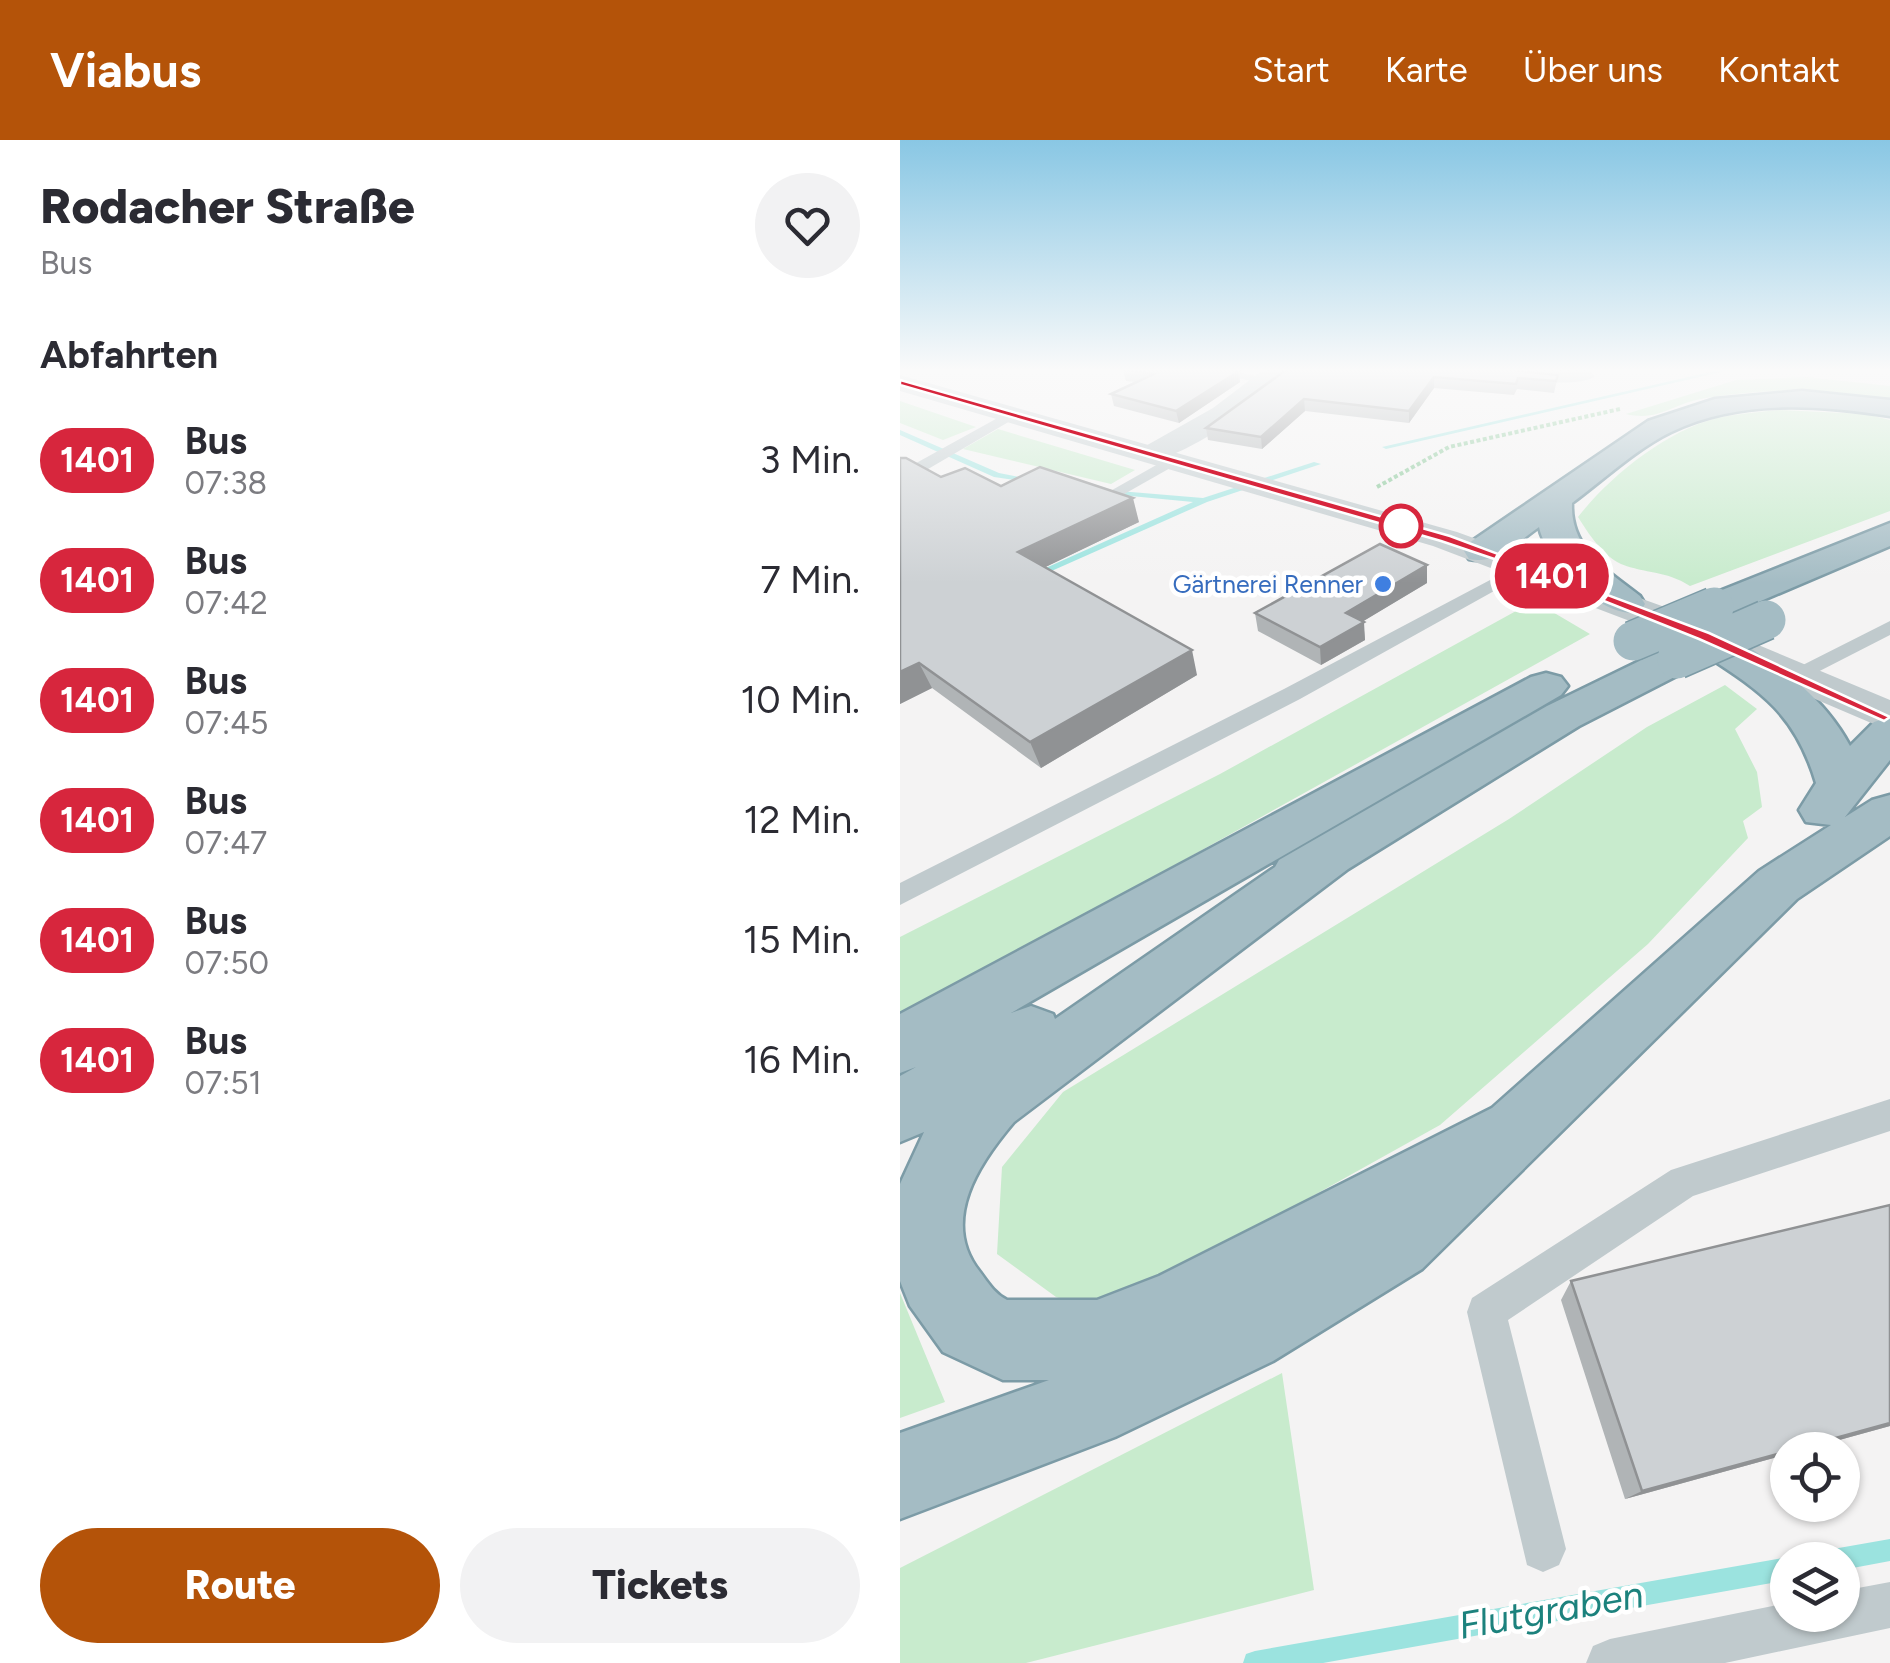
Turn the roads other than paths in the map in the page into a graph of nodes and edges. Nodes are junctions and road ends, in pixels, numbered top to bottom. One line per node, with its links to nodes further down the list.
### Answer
1 (962, 441): 6 (lane)
2 (1108, 441): 5 (street)
3 (1185, 441): 5 (street)
4 (1638, 441): 8 (highway)
5 (1164, 457): 7 (lane); 10 (street)
6 (905, 476)
7 (1106, 498)
8 (1555, 502): 10 (highway); 13 (highway)
9 (1890, 533): 15 (highway)
10 (1482, 551): 12 (street)
11 (1890, 565): 15 (highway, bridge)
12 (1526, 566): 13 (street); 23 (lane)
13 (1630, 622): 15 (highway, bridge); 24 (highway)
14 (1890, 627): 16 (lane)
15 (1701, 633): 16 (street); 19 (highway); 21 (highway)
16 (1796, 674): 17 (street)
17 (1890, 717)
18 (1890, 732): 19 (highway)
19 (1841, 784): 22 (highway)
20 (1890, 812): 22 (highway)
21 (1329, 856): 25 (highway); 27 (highway)
22 (1778, 884): 27 (highway)
23 (900, 894)
24 (900, 1045)
25 (900, 1111)
26 (1890, 1115): 29 (lane)
27 (1513, 1132): 28 (highway)
28 (900, 1476)
29 (1543, 1549)
30 (1890, 1605): 31 (lane)
31 (1610, 1663)

